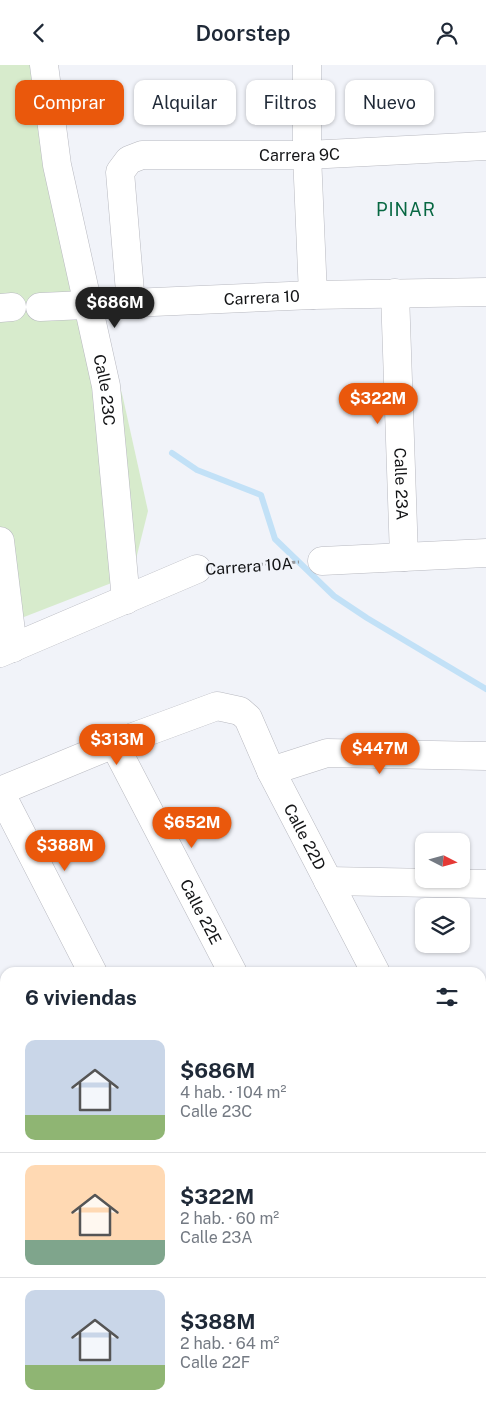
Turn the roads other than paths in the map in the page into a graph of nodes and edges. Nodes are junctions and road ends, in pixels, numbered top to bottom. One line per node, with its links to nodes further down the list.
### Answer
1 (44, 65): 9 (street, Calle 23C)
2 (307, 65): 4 (street)
3 (486, 146): 4 (street, Carrera 9C)
4 (306, 155): 7 (street); 8 (street, Carrera 9C)
5 (486, 292): 6 (street, Carrera 10)
6 (395, 293): 7 (street, Carrera 10); 13 (street, Calle 23A)
7 (313, 295): 8 (street, Carrera 10)
8 (132, 304): 9 (street, Carrera 10)
9 (88, 306): 10 (street, Carrera 10); 16 (street, Calle 23C)
10 (40, 307)
11 (0, 541): 17 (street)
12 (486, 553): 13 (street)
13 (404, 557): 14 (street)
14 (322, 561)
15 (197, 569): 16 (street, Carrera 10A)
16 (126, 600): 17 (street, Carrera 10A)
17 (6, 651)
18 (114, 744): 20 (street, Calle 22D); 21 (street); 25 (street, Calle 22E)
19 (486, 756): 20 (street)
20 (271, 771): 22 (street, Calle 22D)
21 (0, 791): 24 (street)
22 (328, 881): 23 (street); 26 (street, Calle 22D)
23 (486, 884)
24 (90, 967)
25 (230, 967)
26 (373, 967)

